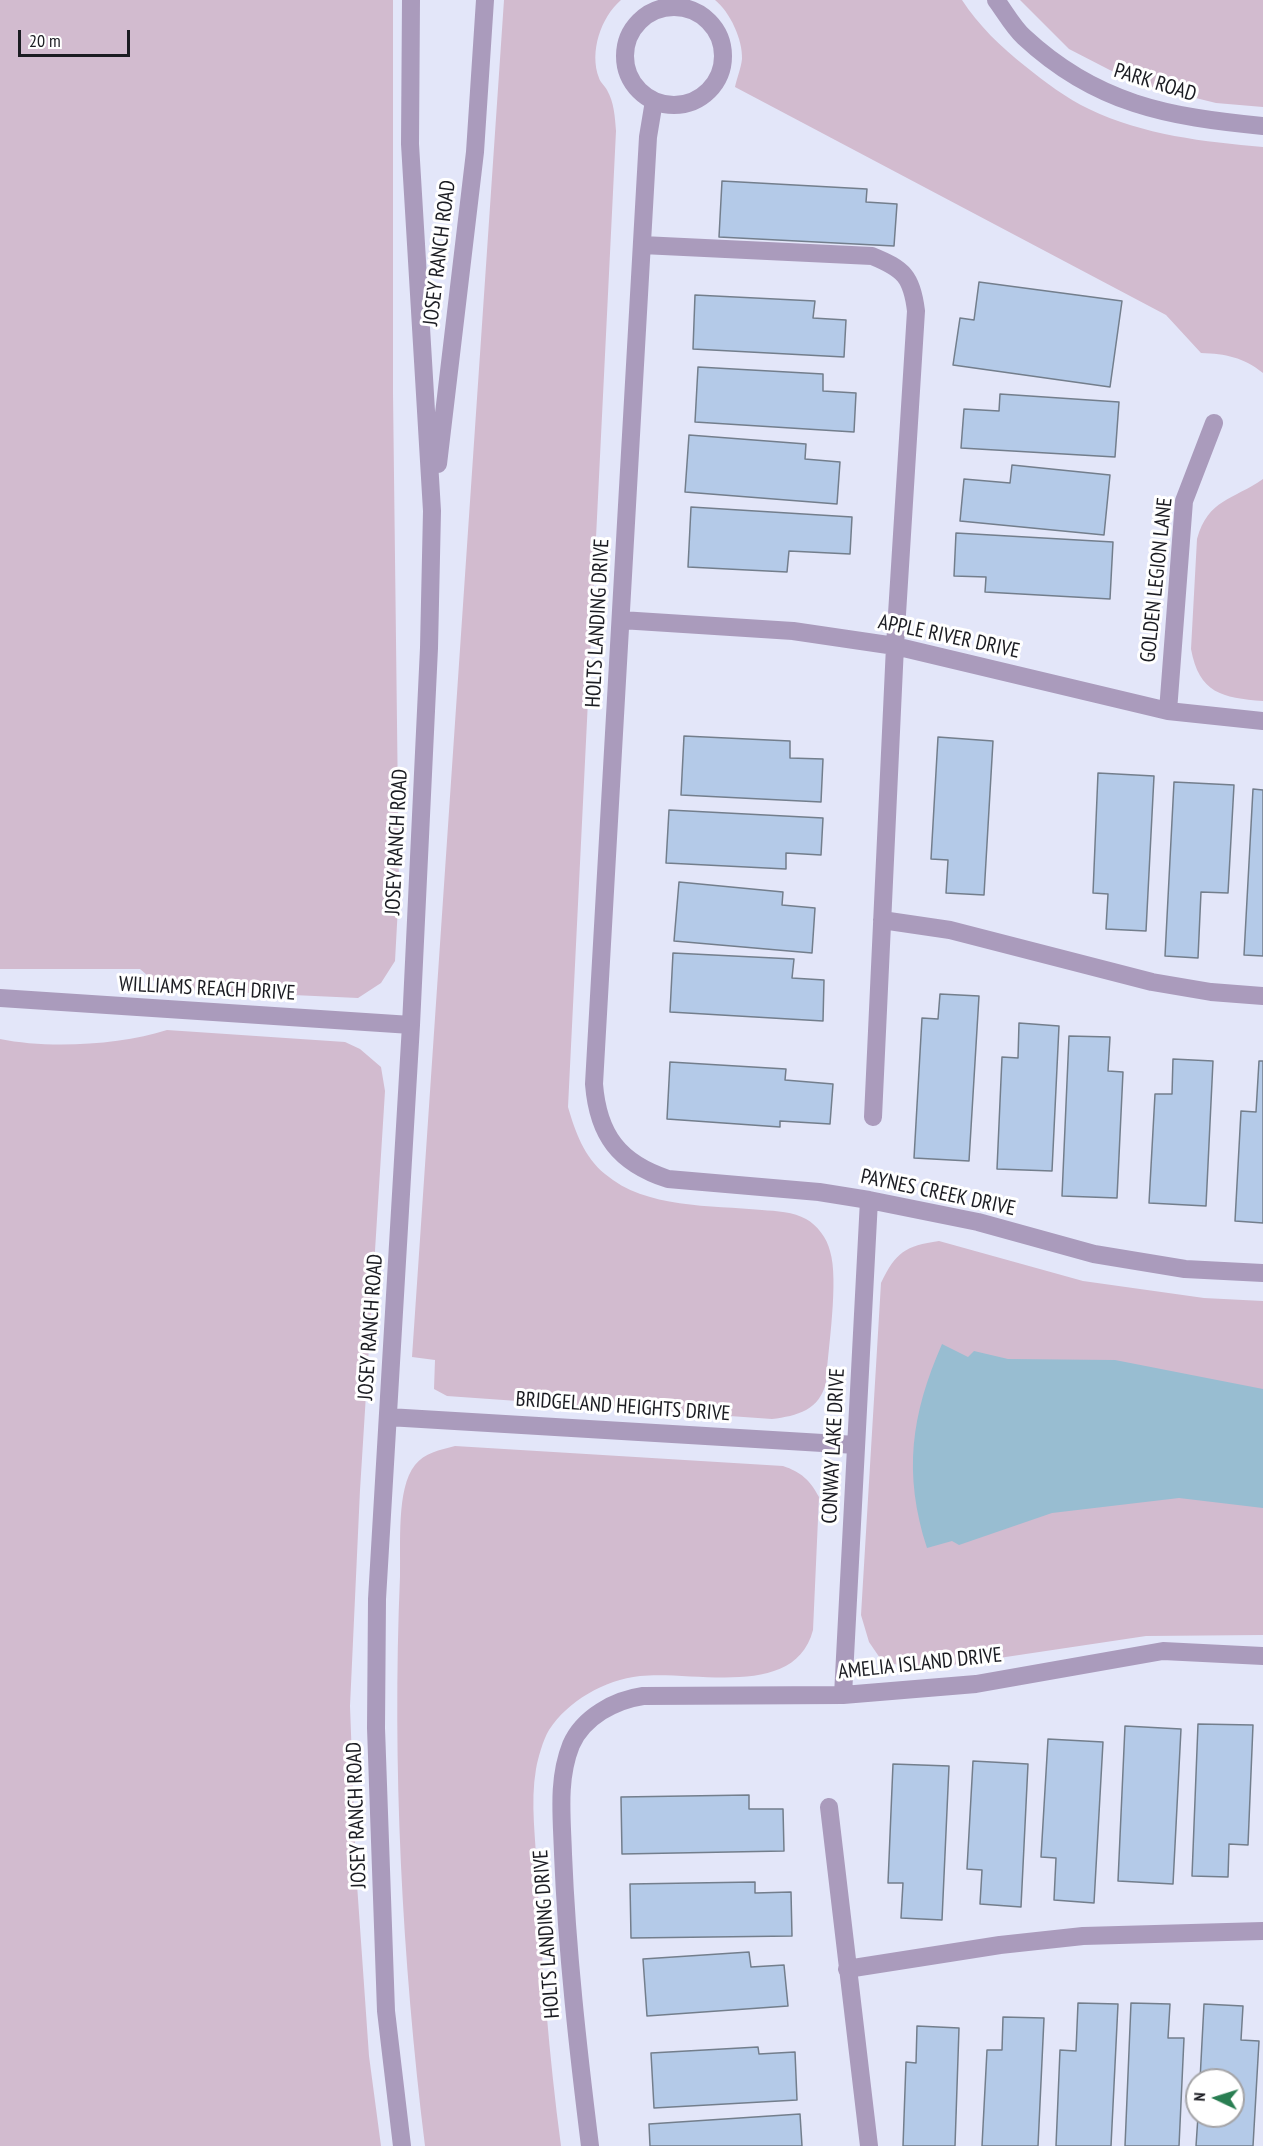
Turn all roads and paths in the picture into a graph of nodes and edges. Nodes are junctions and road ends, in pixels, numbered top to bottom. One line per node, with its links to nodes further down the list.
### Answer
1 (411, 0): 8 (street, JOSEY RANCH ROAD)
2 (485, 0): 8 (street, JOSEY RANCH ROAD)
3 (996, 0): 5 (street, PARK ROAD)
4 (654, 101): 4 (street); 6 (street, HOLTS LANDING DRIVE)
5 (1263, 126)
6 (642, 245): 9 (street, HOLTS LANDING DRIVE); 10 (street)
7 (1214, 423): 11 (street, GOLDEN LEGION LANE)
8 (432, 511): 16 (street, JOSEY RANCH ROAD)
9 (621, 620): 10 (street, APPLE RIVER DRIVE); 18 (street, HOLTS LANDING DRIVE)
10 (896, 646): 11 (street, APPLE RIVER DRIVE); 13 (street)
11 (1168, 711): 12 (street, APPLE RIVER DRIVE)
12 (1263, 721)
13 (882, 920): 14 (street); 17 (street)
14 (1263, 996)
15 (0, 998): 16 (street, WILLIAMS REACH DRIVE)
16 (411, 1025): 21 (street, JOSEY RANCH ROAD)
17 (873, 1117)
18 (612, 1144): 19 (street, PAYNES CREEK DRIVE)
19 (869, 1200): 20 (street, PAYNES CREEK DRIVE); 22 (street, CONWAY LAKE DRIVE)
20 (1263, 1273)
21 (388, 1417): 22 (street, BRIDGELAND HEIGHTS DRIVE); 29 (street, JOSEY RANCH ROAD)
22 (856, 1444): 24 (street, CONWAY LAKE DRIVE)
23 (1263, 1656): 24 (street, AMELIA ISLAND DRIVE)
24 (843, 1695): 25 (street, AMELIA ISLAND DRIVE)
25 (586, 1724): 30 (street, HOLTS LANDING DRIVE)
26 (829, 1807): 28 (street)
27 (1263, 1930): 28 (street)
28 (847, 1969): 31 (street)
29 (402, 2146)
30 (590, 2146)
31 (868, 2146)

